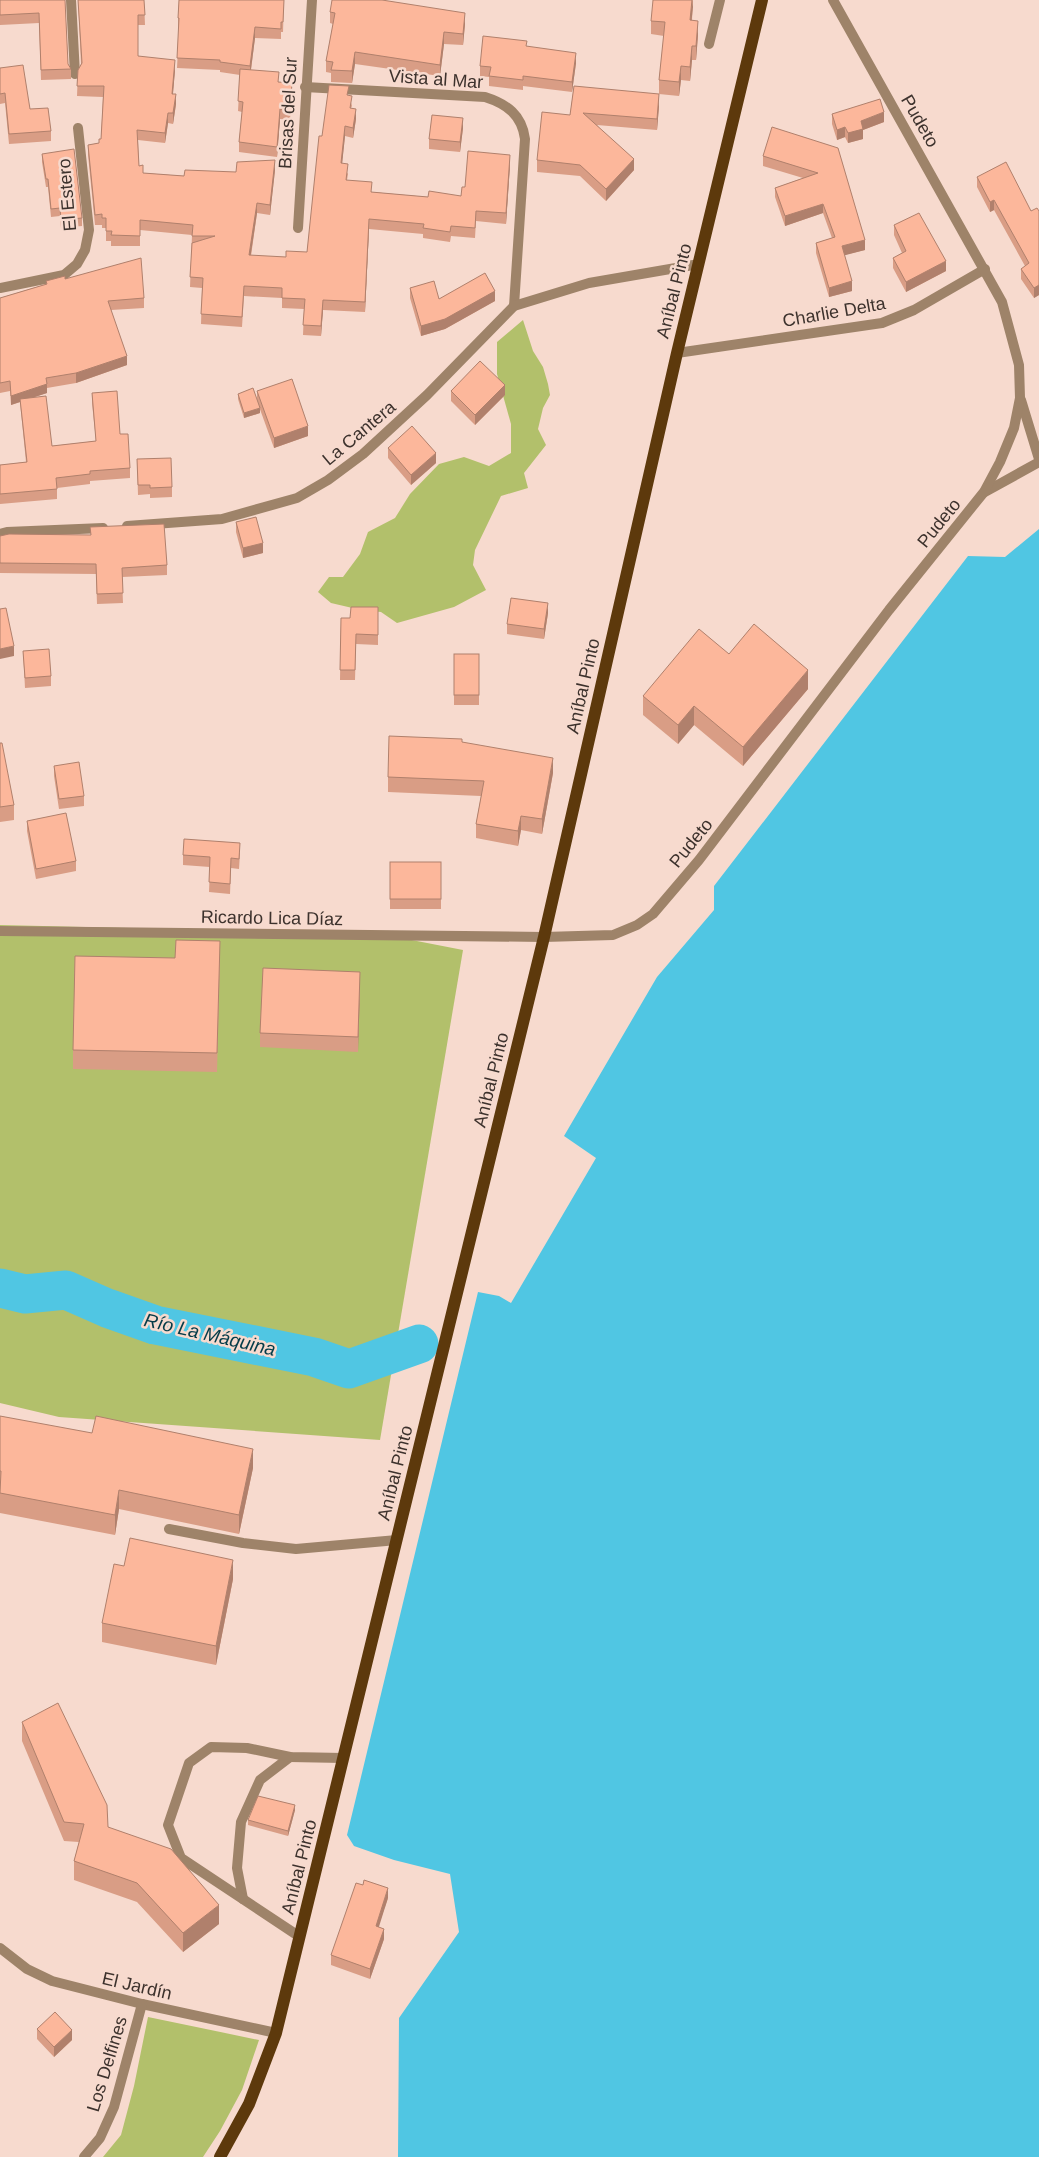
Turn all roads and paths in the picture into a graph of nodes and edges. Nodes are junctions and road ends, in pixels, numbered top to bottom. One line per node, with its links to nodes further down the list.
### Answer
1 (71, 0): 7 (street)
2 (312, 0): 8 (street, Brisas del Sur)
3 (720, 0): 6 (street)
4 (762, 0): 11 (main road, Aníbal Pinto)
5 (833, 0): 12 (street, Pudeto)
6 (709, 44)
7 (75, 74)
8 (305, 87): 10 (street, Brisas del Sur); 14 (street, Vista al Mar)
9 (78, 128): 13 (street, El Estero)
10 (298, 228)
11 (699, 264): 14 (street, La Cantera); 15 (main road, Aníbal Pinto)
12 (985, 269): 15 (street, Charlie Delta); 16 (street, Pudeto)
13 (0, 288)
14 (514, 306): 19 (street, La Cantera)
15 (677, 353): 21 (main road, Aníbal Pinto)
16 (1020, 398): 17 (street); 18 (street, Pudeto)
17 (1039, 460): 18 (street)
18 (984, 492): 21 (street, Pudeto)
19 (0, 534)
20 (0, 931): 21 (street, Ricardo Lica Díaz)
21 (544, 937): 23 (main road, Aníbal Pinto)
22 (169, 1529): 23 (street)
23 (397, 1540): 25 (main road, Aníbal Pinto)
24 (290, 1757): 25 (street); 26 (street); 26 (street)
25 (343, 1758): 27 (main road, Aníbal Pinto)
26 (243, 1899): 27 (street)
27 (300, 1937): 30 (main road, Aníbal Pinto)
28 (0, 1948): 29 (street, El Jardín)
29 (142, 2004): 30 (street, El Jardín); 31 (street, Los Delfines)
30 (276, 2033): 32 (main road, Aníbal Pinto)
31 (84, 2157)
32 (220, 2157)

